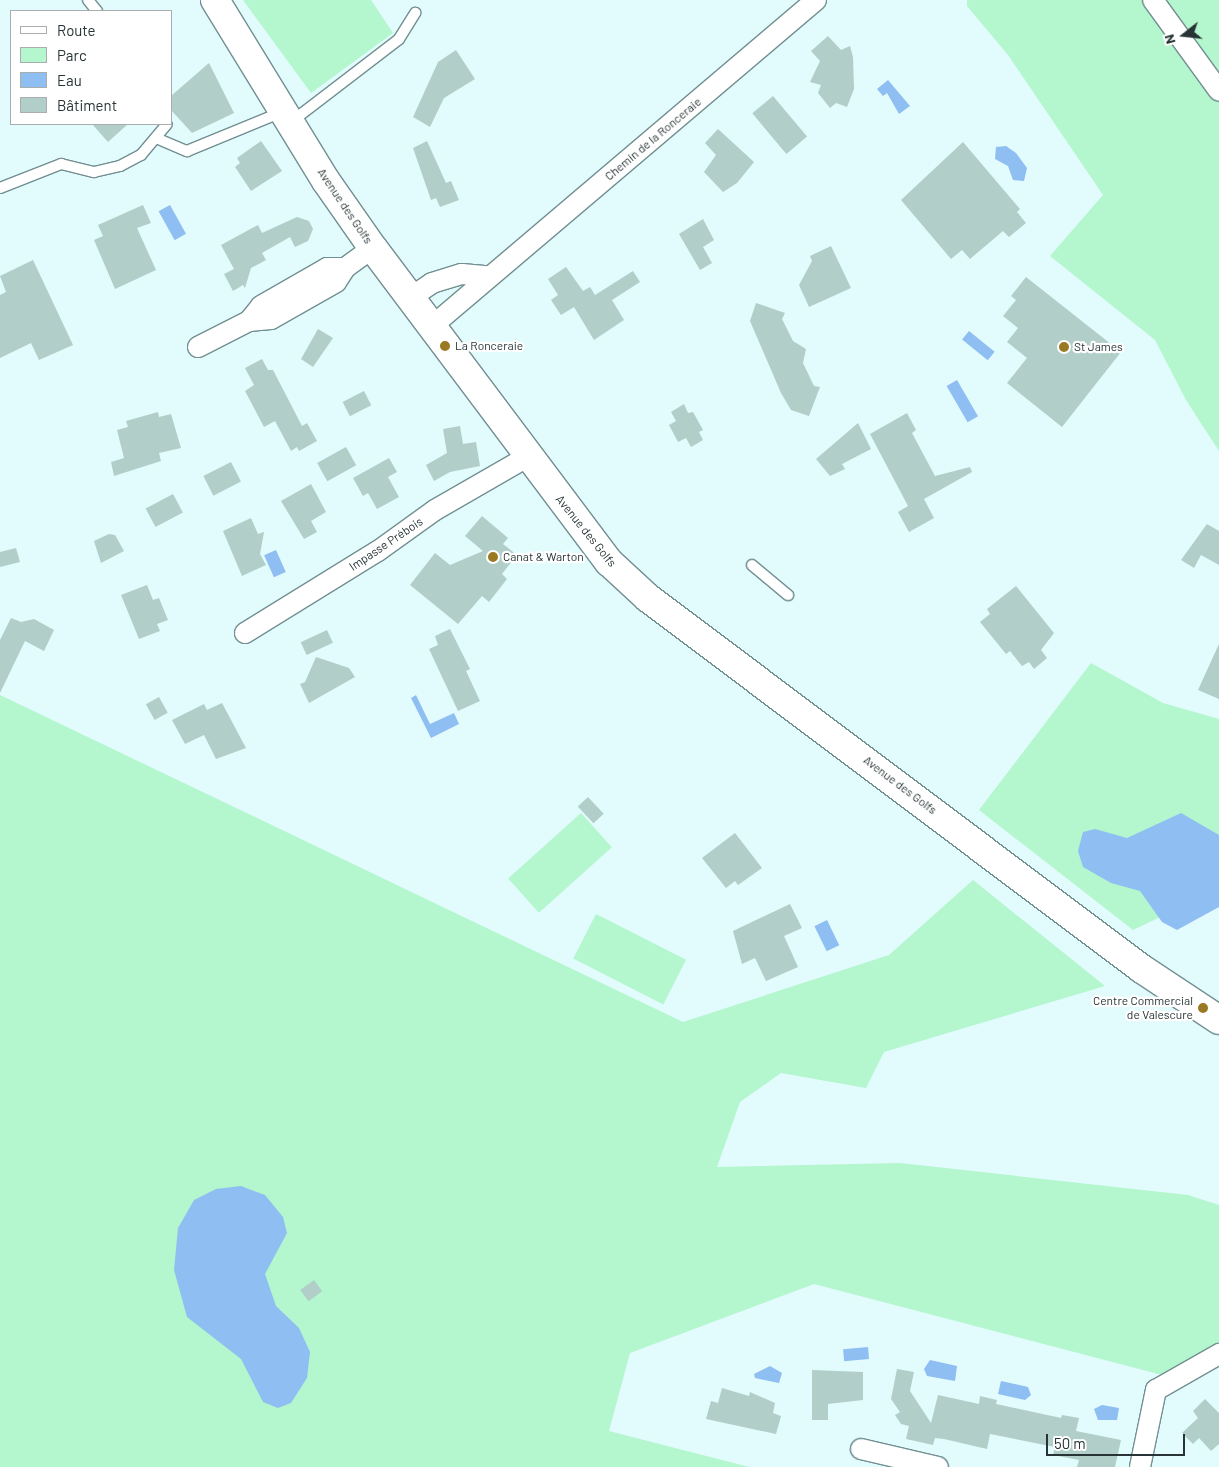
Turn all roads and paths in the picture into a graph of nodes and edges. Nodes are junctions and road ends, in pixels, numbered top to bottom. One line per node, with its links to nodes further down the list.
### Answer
1 (88, 0): 5 (lane)
2 (216, 0): 8 (main road, Avenue des Golfs)
3 (816, 0): 13 (street, Chemin de la Ronceraie)
4 (1153, 0): 7 (street)
5 (96, 10)
6 (416, 13): 8 (lane)
7 (1219, 92)
8 (286, 117): 10 (lane); 12 (main road, Avenue des Golfs)
9 (166, 125): 10 (lane)
10 (156, 138): 11 (lane)
11 (0, 188)
12 (374, 248): 14 (main road, Avenue des Golfs); 16 (street)
13 (488, 276): 14 (street); 15 (street, Chemin de la Ronceraie)
14 (410, 298): 15 (main road, Avenue des Golfs)
15 (431, 327): 17 (main road, Avenue des Golfs)
16 (198, 347)
17 (528, 456): 20 (street, Impasse Prébois); 21 (main road, Avenue des Golfs)
18 (752, 565): 19 (lane)
19 (788, 595)
20 (245, 633)
21 (1142, 969): 22 (main road, Avenue des Golfs); 23 (main road, Avenue des Golfs)
22 (1219, 1020)
23 (1219, 1038)
24 (1219, 1354): 27 (street)
25 (861, 1450): 26 (street)
26 (938, 1467)
27 (1140, 1467)

